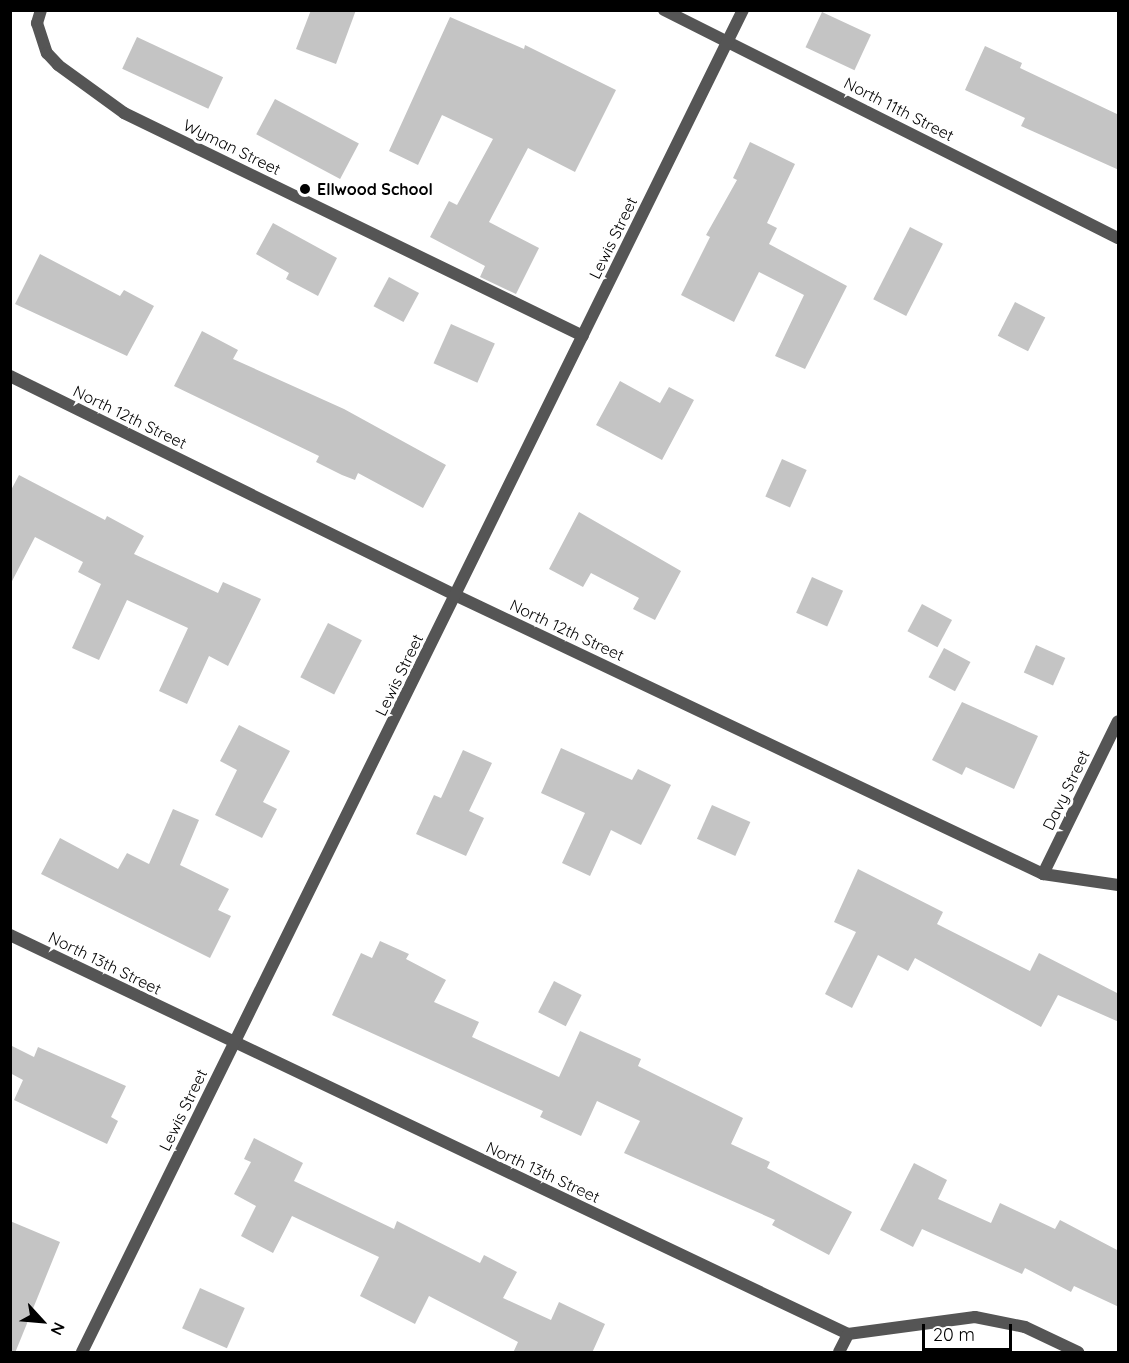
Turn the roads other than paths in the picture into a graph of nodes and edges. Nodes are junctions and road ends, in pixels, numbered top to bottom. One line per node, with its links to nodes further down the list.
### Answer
1 (41, 10): 6 (street, Wyman Street)
2 (664, 10): 4 (street, North 11th Street)
3 (743, 10): 4 (street, Lewis Street)
4 (728, 41): 5 (street, North 11th Street); 6 (street, Lewis Street)
5 (1119, 238)
6 (583, 336): 8 (street, Lewis Street)
7 (10, 376): 8 (street, North 12th Street)
8 (457, 596): 10 (street, North 12th Street); 13 (street, Lewis Street)
9 (1119, 721): 10 (street, Davy Street)
10 (1043, 874): 11 (street, North 12th Street)
11 (1119, 885)
12 (10, 935): 13 (street, North 13th Street)
13 (234, 1044): 14 (street, North 13th Street); 15 (street, Lewis Street)
14 (848, 1335): 16 (street); 17 (street)
15 (82, 1353)
16 (839, 1353)
17 (1078, 1353)

